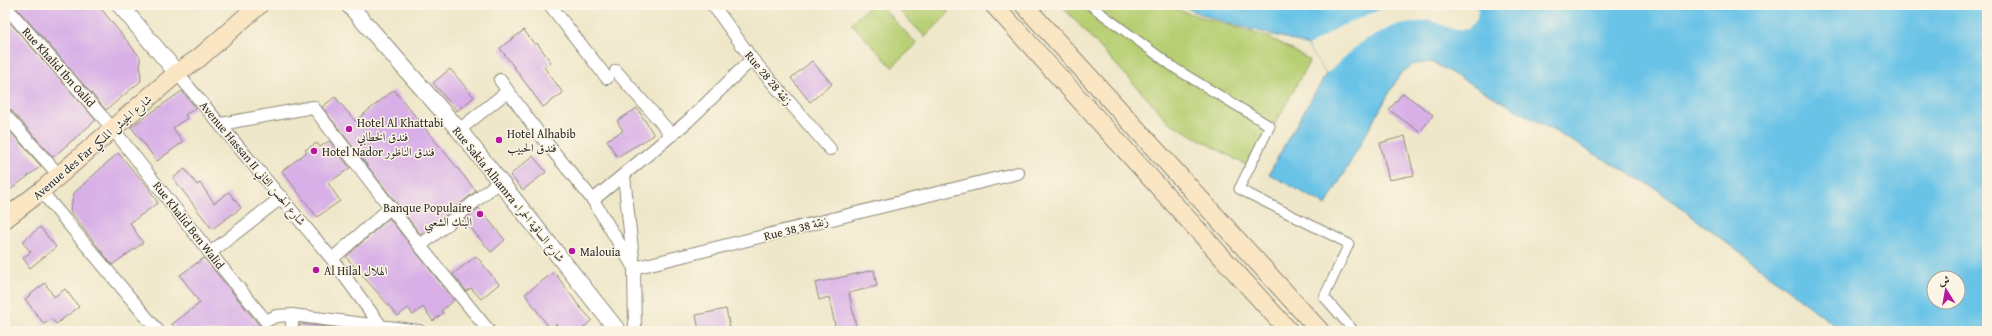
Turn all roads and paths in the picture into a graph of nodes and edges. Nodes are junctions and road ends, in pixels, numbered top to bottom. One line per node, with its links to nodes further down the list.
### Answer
1 (120, 5): 13 (street, Avenue Hassan II شارع الحسن الثاني)
2 (243, 5): 13 (main road, Avenue des Far شارع الجيش الملكي)
3 (259, 5): 13 (main road, Avenue des Far شارع الجيش الملكي)
4 (350, 5): 20 (street, Rue Sakia Alhamra شارع الساقية الحمراء)
5 (550, 5): 14 (street)
6 (712, 5): 11 (street, Rue 28 زنقة 28)
7 (994, 5): 46 (main road)
8 (1024, 5): 47 (main road)
9 (1090, 5): 48 (street)
10 (5, 6): 19 (street, Rue Khalid Ibn Oalid)
11 (752, 59): 21 (street); 22 (street, Rue 28 زنقة 28)
12 (616, 70): 21 (street)
13 (177, 73): 18 (street, Avenue Hassan II شارع الحسن الثاني); 19 (main road, Avenue des Far شارع الجيش الملكي)
14 (606, 78)
15 (500, 80): 16 (street)
16 (508, 91): 20 (street); 29 (street)
17 (5, 115): 24 (street)
18 (221, 124): 28 (street, Avenue Hassan II شارع الحسن الثاني); 30 (street)
19 (113, 128): 24 (main road, Avenue des Far شارع الجيش الملكي); 33 (street, Rue Khalid Ben Walid)
20 (459, 130): 26 (street, Rue Sakia Alhamra شارع الساقية الحمراء)
21 (672, 135): 25 (street)
22 (830, 149)
23 (1018, 173): 35 (street, Rue 38 زنقة 38)
24 (59, 175): 27 (main road, Avenue des Far شارع الجيش الملكي)
25 (624, 176): 29 (street); 35 (street)
26 (500, 181): 32 (street); 44 (street, Rue Sakia Alhamra شارع الساقية الحمراء)
27 (41, 191): 31 (main road, Avenue des Far شارع الجيش الملكي); 40 (street)
28 (282, 196): 33 (street); 34 (street, Avenue Hassan II شارع الحسن الثاني)
29 (593, 200): 35 (street)
30 (391, 207): 32 (street); 34 (street)
31 (5, 219)
32 (420, 246): 43 (street)
33 (210, 253): 36 (street, Rue Khalid Ben Walid)
34 (332, 259): 38 (street, Avenue Hassan II شارع الحسن الثاني)
35 (634, 268): 45 (street)
36 (292, 315): 37 (street); 41 (street)
37 (342, 326): 38 (street)
38 (381, 326): 39 (street)
39 (401, 330): 42 (street)
40 (158, 331)
41 (292, 331)
42 (419, 331)
43 (489, 331)
44 (618, 331)
45 (635, 331)
46 (1289, 331)
47 (1320, 331)
48 (1354, 331)

